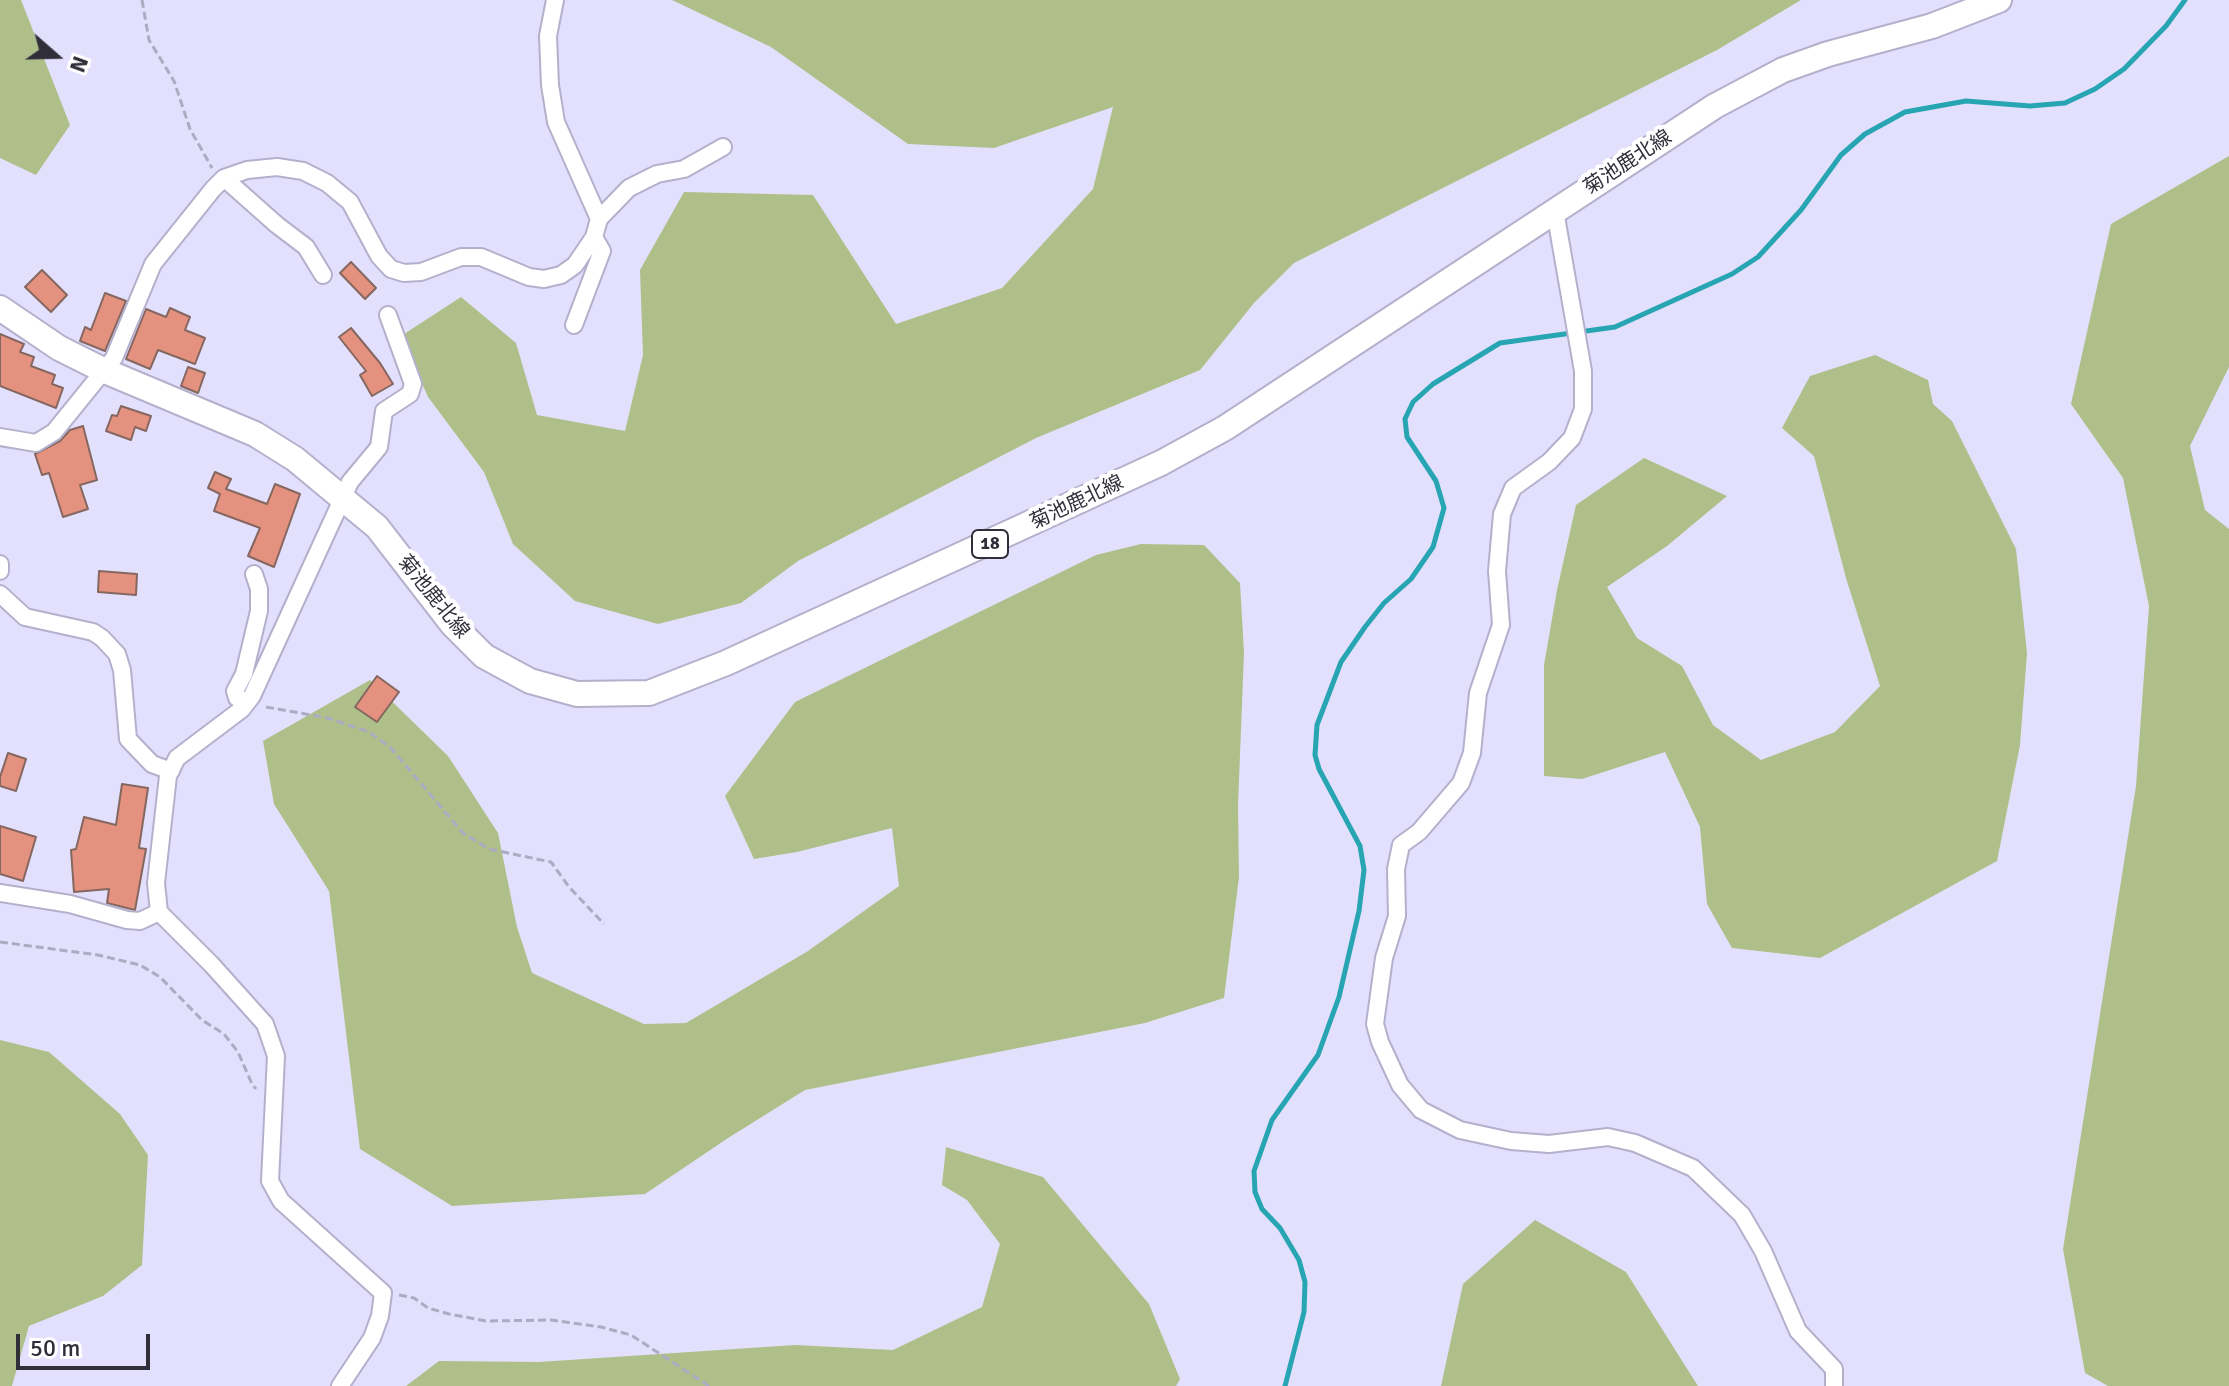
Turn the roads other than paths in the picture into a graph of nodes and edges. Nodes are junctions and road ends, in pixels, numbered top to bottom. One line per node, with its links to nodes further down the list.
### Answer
1 (555, 0): 6 (street)
2 (1999, 0): 5 (main road, 菊池鹿北線 / 18)
3 (723, 147): 6 (street)
4 (224, 178): 7 (street); 8 (street); 12 (street)
5 (1555, 211): 14 (main road, 菊池鹿北線 / 18); 24 (street)
6 (599, 219): 7 (street)
7 (594, 237): 11 (street)
8 (323, 275)
9 (0, 308): 12 (main road, 菊池鹿北線 / 18)
10 (388, 315): 14 (street)
11 (574, 325)
12 (105, 371): 13 (street); 14 (main road, 菊池鹿北線 / 18)
13 (0, 437)
14 (344, 498): 19 (street)
15 (0, 564): 16 (street)
16 (0, 571)
17 (254, 574): 19 (street)
18 (0, 594): 20 (street)
19 (247, 702): 20 (street)
20 (171, 771): 22 (street)
21 (0, 893): 22 (street)
22 (159, 912): 23 (street)
23 (340, 1386)
24 (1834, 1386)

